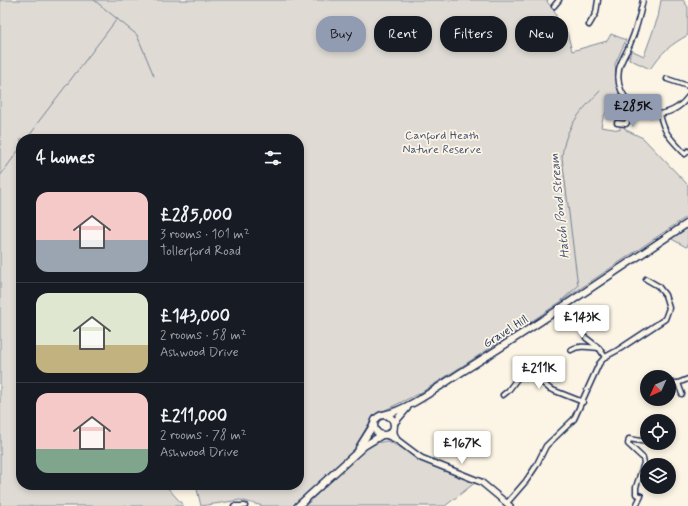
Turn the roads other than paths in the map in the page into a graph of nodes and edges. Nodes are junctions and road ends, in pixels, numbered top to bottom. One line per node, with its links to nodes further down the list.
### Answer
1 (552, 0): 4 (street)
2 (598, 0): 5 (street)
3 (643, 0): 9 (street)
4 (556, 3)
5 (589, 25)
6 (667, 80): 7 (street)
7 (688, 86)
8 (688, 97): 10 (street)
9 (636, 108): 10 (street); 11 (street)
10 (660, 114): 12 (street)
11 (617, 123)
12 (687, 154)
13 (688, 223): 23 (main road, Gravel Hill)
14 (646, 279): 18 (street)
15 (586, 338): 16 (street)
16 (598, 348): 17 (street); 18 (street)
17 (571, 350)
18 (605, 357): 24 (street)
19 (688, 379): 20 (street)
20 (678, 383): 21 (street)
21 (682, 394)
22 (503, 395): 24 (street)
23 (412, 402): 25 (main road, Gravel Hill); 27 (main road, Gravel Hill)
24 (583, 402): 32 (street)
25 (382, 415): 26 (main road); 27 (main road)
26 (374, 424): 28 (main road); 31 (main road)
27 (394, 425): 28 (main road); 29 (street)
28 (384, 435): 29 (street); 31 (main road)
29 (397, 440): 32 (street)
30 (640, 441): 36 (street)
31 (358, 451): 35 (main road)
32 (508, 505)
33 (234, 506): 34 (street)
34 (245, 506)
35 (298, 506)
36 (636, 506)

